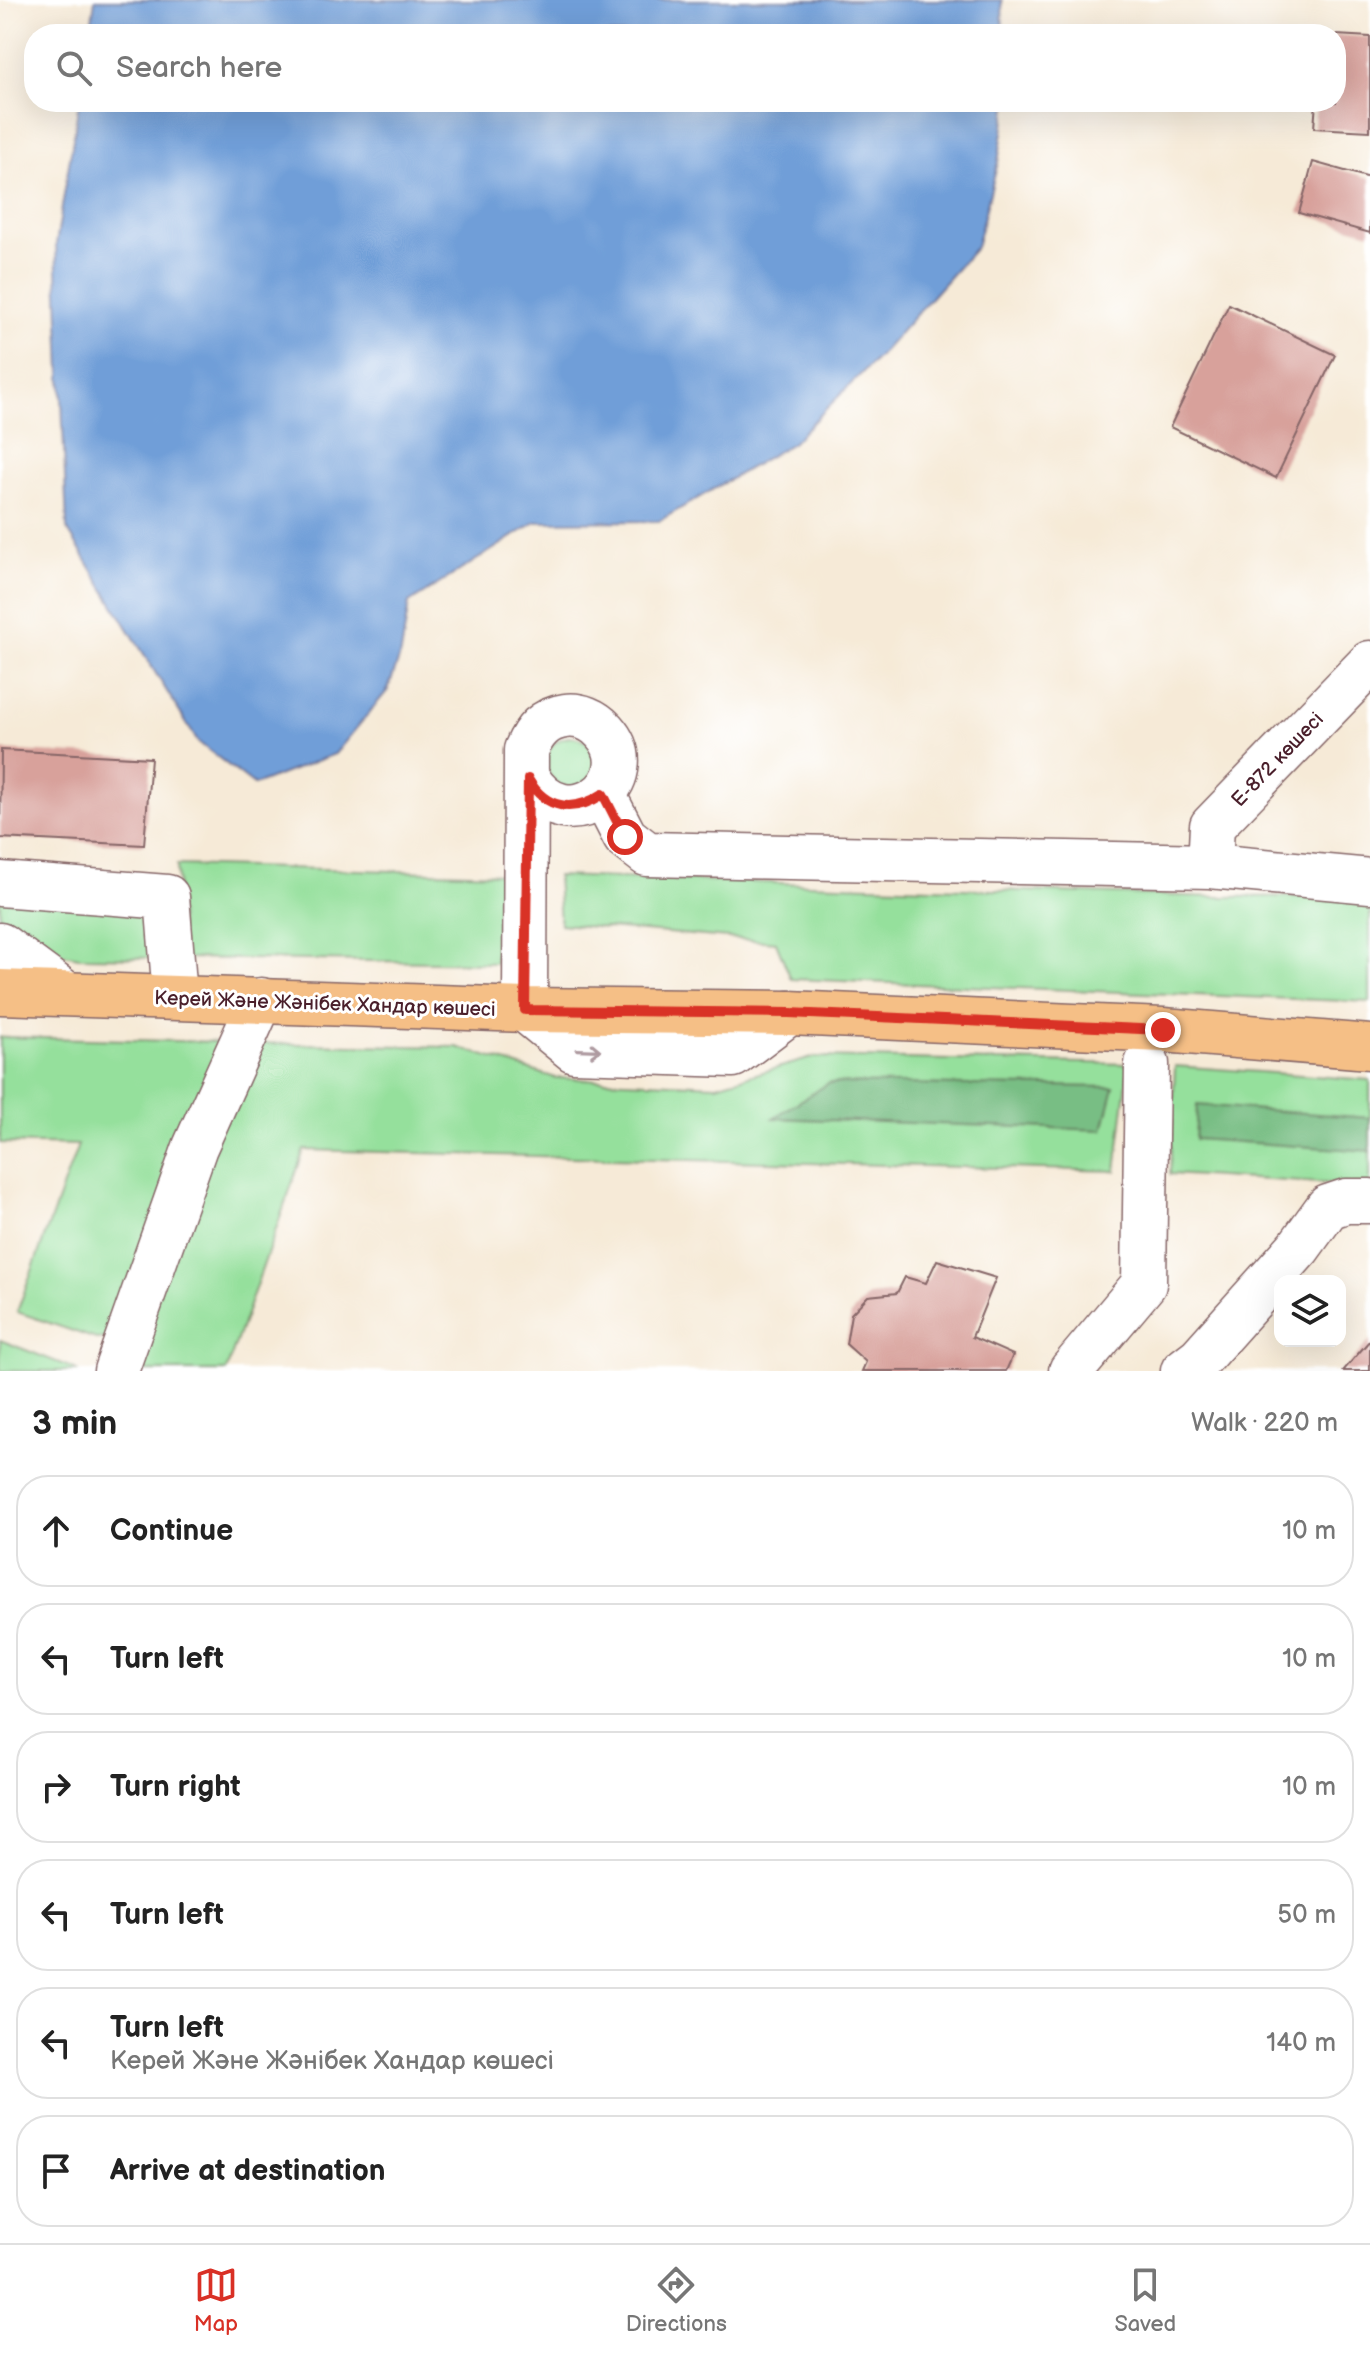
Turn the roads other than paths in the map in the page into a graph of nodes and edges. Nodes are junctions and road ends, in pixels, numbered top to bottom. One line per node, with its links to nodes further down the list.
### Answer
1 (1370, 663): 4 (street, Е-872 көшесі)
2 (528, 779): 3 (street); 3 (street); 12 (street)
3 (603, 794): 4 (street)
4 (1210, 866): 5 (street)
5 (1370, 881)
6 (0, 884): 10 (street)
7 (0, 945): 9 (street)
8 (0, 992): 9 (main road, Керей Және Жәнібек Хандар көшесі)
9 (65, 993): 10 (main road, Керей Және Жәнібек Хандар көшесі)
10 (175, 997): 11 (main road, Керей Және Жәнібек Хандар көшесі)
11 (261, 1000): 12 (main road, Керей Және Жәнібек Хандар көшесі); 16 (street)
12 (525, 1010): 13 (main road, Керей Және Жәнібек Хандар көшесі)
13 (1370, 1047)
14 (1147, 1064): 17 (street)
15 (1370, 1201): 18 (street)
16 (116, 1371)
17 (1071, 1371)
18 (1183, 1371)

